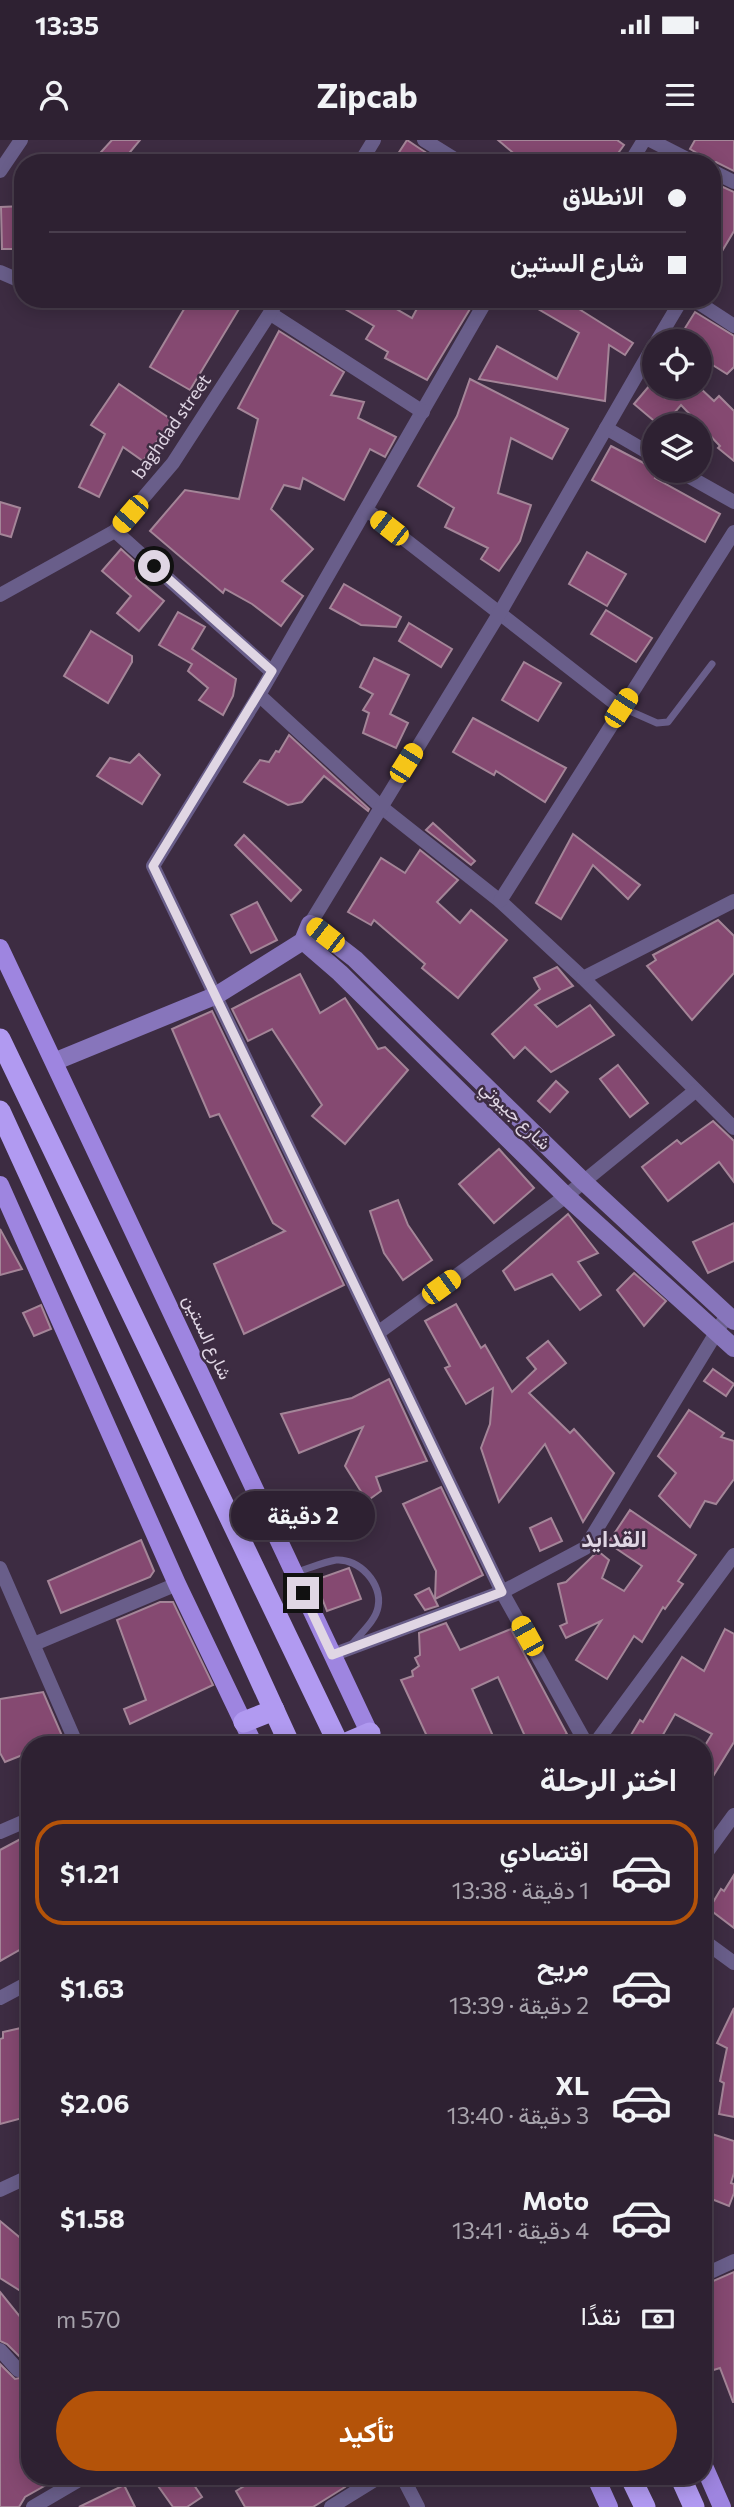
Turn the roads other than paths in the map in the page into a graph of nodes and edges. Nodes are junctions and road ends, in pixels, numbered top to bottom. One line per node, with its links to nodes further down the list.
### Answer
1 (21, 140): 6 (street)
2 (424, 140): 4 (street)
3 (650, 140): 5 (street)
4 (447, 154)
5 (677, 154)
6 (0, 171)
7 (274, 308): 11 (street, baghdad street)
8 (482, 308): 15 (street)
9 (677, 308): 13 (street)
10 (707, 308): 12 (street)
11 (271, 314): 15 (street); 21 (street, baghdad street)
12 (734, 326)
13 (664, 329)
14 (642, 367): 16 (street)
15 (423, 412): 20 (street)
16 (606, 428): 17 (street); 24 (street)
17 (642, 449)
18 (701, 483): 19 (street)
19 (734, 502)
20 (367, 510): 24 (street); 26 (street)
21 (115, 531): 23 (street, baghdad street); 26 (street)
22 (734, 532): 28 (street)
23 (0, 595)
24 (499, 614): 28 (street); 29 (street)
25 (712, 664): 28 (lane)
26 (272, 671): 27 (street)
27 (259, 695): 29 (street); 36 (street)
28 (621, 708): 30 (street)
29 (380, 806): 30 (street); 32 (street)
30 (500, 901): 35 (street)
31 (731, 907): 35 (street)
32 (310, 924): 33 (street); 42 (street, شارع جيبوتي)
33 (303, 942): 36 (street); 44 (street, شارع جيبوتي)
34 (0, 948): 38 (main road, شارع الستين)
35 (583, 978): 39 (street)
36 (217, 995): 38 (street); 47 (street)
37 (0, 1039): 61 (highway)
38 (56, 1061): 51 (main road, شارع الستين)
39 (695, 1091): 41 (street); 42 (street)
40 (0, 1111): 56 (highway)
41 (734, 1128)
42 (584, 1182): 44 (street); 45 (street, شارع جيبوتي)
43 (0, 1185): 52 (main road)
44 (566, 1196): 46 (street, شارع جيبوتي); 47 (street)
45 (730, 1318): 46 (street)
46 (715, 1331): 48 (street, شارع جيبوتي); 53 (street)
47 (379, 1332): 53 (street)
48 (734, 1348)
49 (734, 1555): 64 (street)
50 (0, 1568): 54 (street)
51 (293, 1573): 55 (main road, شارع الستين); 55 (lane)
52 (177, 1584): 54 (street); 57 (main road)
53 (502, 1592): 55 (street); 63 (street)
54 (34, 1644): 58 (street)
55 (340, 1652): 62 (main road, شارع الستين)
56 (274, 1710): 57 (highway); 60 (highway)
57 (244, 1722): 59 (main road)
58 (73, 1736)
59 (250, 1736)
60 (286, 1736)
61 (336, 1736)
62 (372, 1736)
63 (582, 1736)
64 (601, 1736)
65 (732, 1821): 68 (street)
66 (21, 1823): 67 (street)
67 (0, 1832)
68 (712, 1846)
69 (712, 1947): 70 (street)
70 (734, 1963)
71 (21, 1987): 72 (street)
72 (0, 1998)
73 (21, 2180): 74 (street)
74 (0, 2190)
75 (734, 2261): 76 (street)
76 (712, 2271)
77 (0, 2350): 78 (street)
78 (21, 2369)
79 (712, 2484): 92 (main road)
80 (71, 2485): 86 (street)
81 (366, 2485): 87 (street)
82 (407, 2485): 88 (street)
83 (598, 2485): 89 (main road)
84 (634, 2485): 90 (highway)
85 (684, 2485): 91 (highway)
86 (33, 2507)
87 (331, 2507)
88 (418, 2507)
89 (609, 2507)
90 (645, 2507)
91 (694, 2507)
92 (722, 2507)

